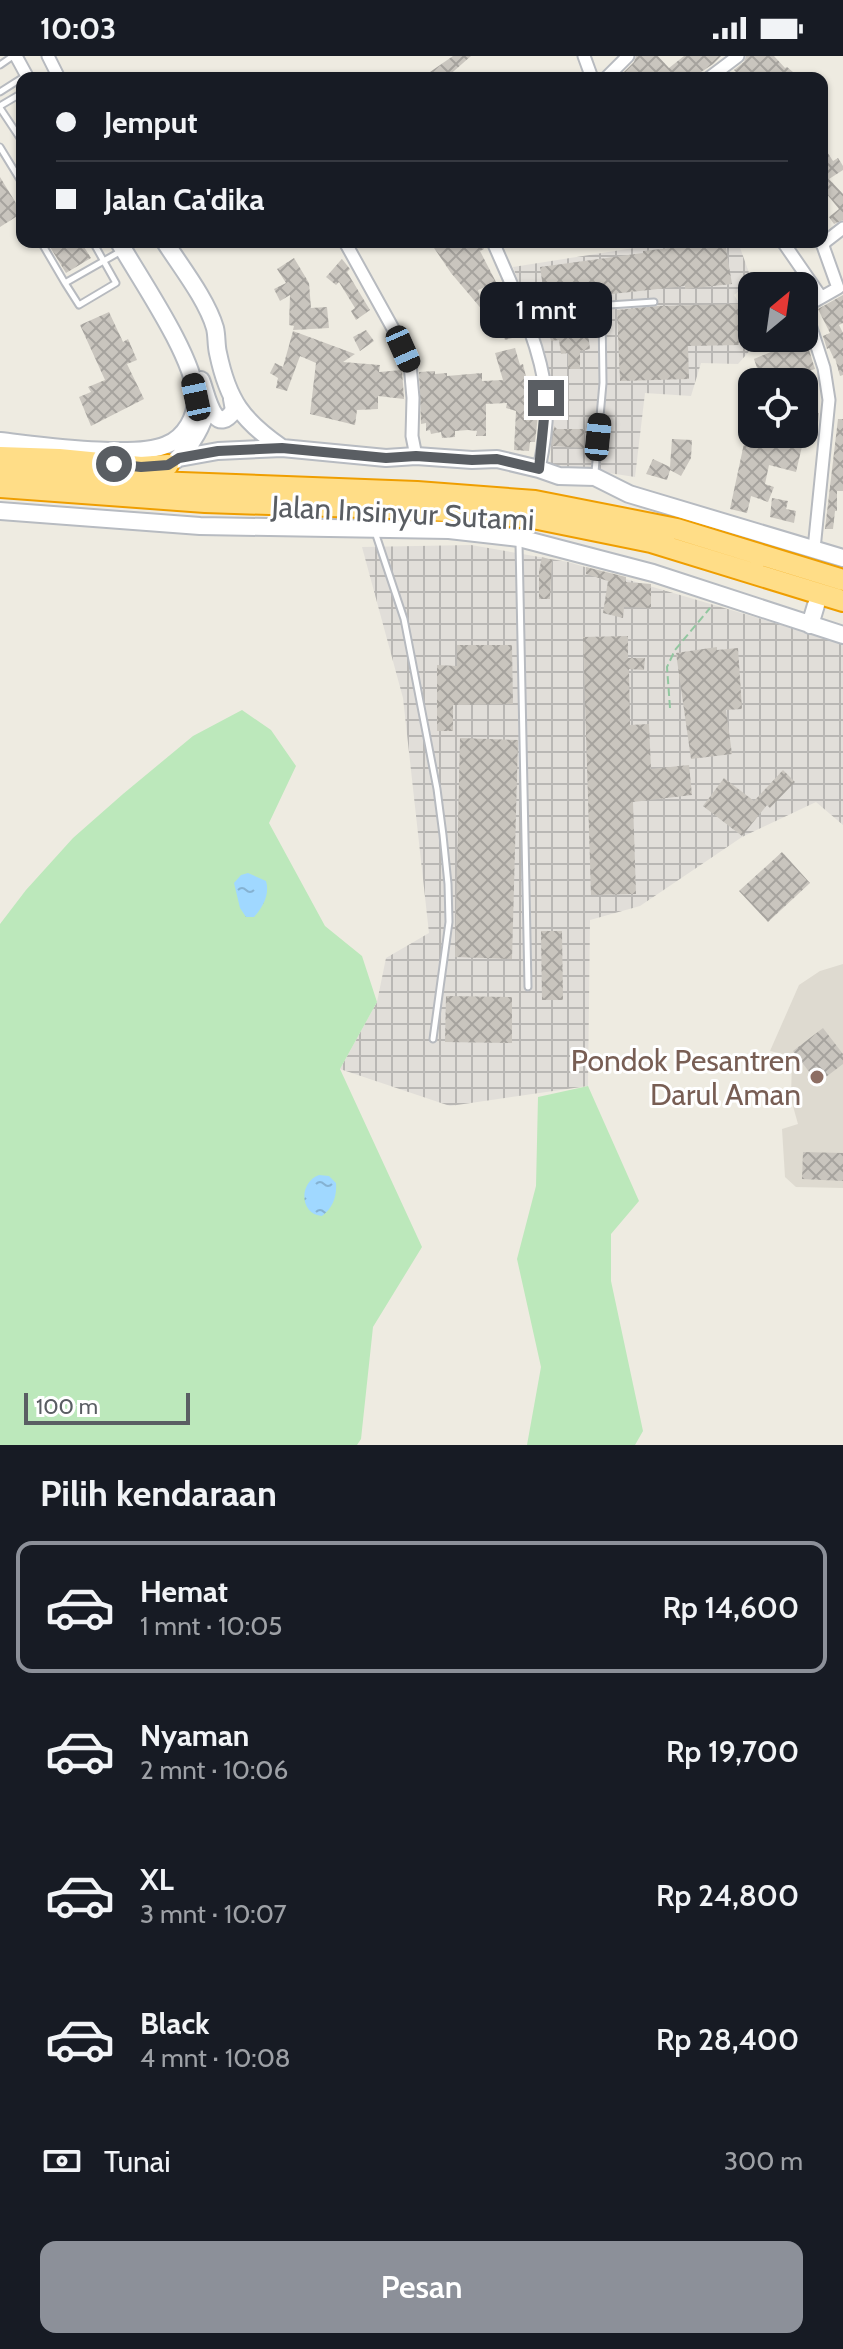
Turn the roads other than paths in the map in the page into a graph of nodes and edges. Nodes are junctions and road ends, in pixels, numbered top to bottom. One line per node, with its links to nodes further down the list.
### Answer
1 (14, 56): 4 (lane)
2 (628, 56): 5 (street)
3 (738, 56): 6 (street)
4 (0, 65)
5 (612, 72)
6 (717, 72)
7 (0, 107): 8 (lane)
8 (16, 132)
9 (0, 147): 10 (lane)
10 (16, 173)
11 (45, 248): 21 (lane)
12 (96, 248): 20 (lane)
13 (119, 248): 20 (lane)
14 (122, 248): 24 (street)
15 (169, 248): 25 (street)
16 (348, 248): 29 (street)
17 (496, 248): 32 (street)
18 (787, 248): 22 (street)
19 (825, 248): 22 (street)
20 (104, 261): 21 (lane); 21 (lane)
21 (65, 283)
22 (821, 297): 39 (street)
23 (654, 302): 34 (lane)
24 (176, 339): 26 (street); 27 (street)
25 (232, 399): 26 (street); 28 (street)
26 (208, 404): 31 (street)
27 (0, 441)
28 (282, 448): 29 (street); 31 (street)
29 (416, 456): 32 (street)
30 (0, 457): 31 (highway)
31 (173, 462)
32 (539, 469): 34 (street)
33 (0, 470): 40 (highway, Jalan Insinyur Sutami)
34 (595, 477): 39 (street)
35 (0, 487): 41 (highway, Jalan Insinyur Sutami)
36 (0, 511): 37 (street)
37 (373, 528): 38 (street); 46 (lane)
38 (519, 538): 43 (street); 45 (lane)
39 (814, 549): 40 (street)
40 (836, 565)
41 (843, 601)
42 (816, 605): 43 (street)
43 (810, 625): 44 (street)
44 (843, 635)
45 (528, 987)
46 (433, 1039)

